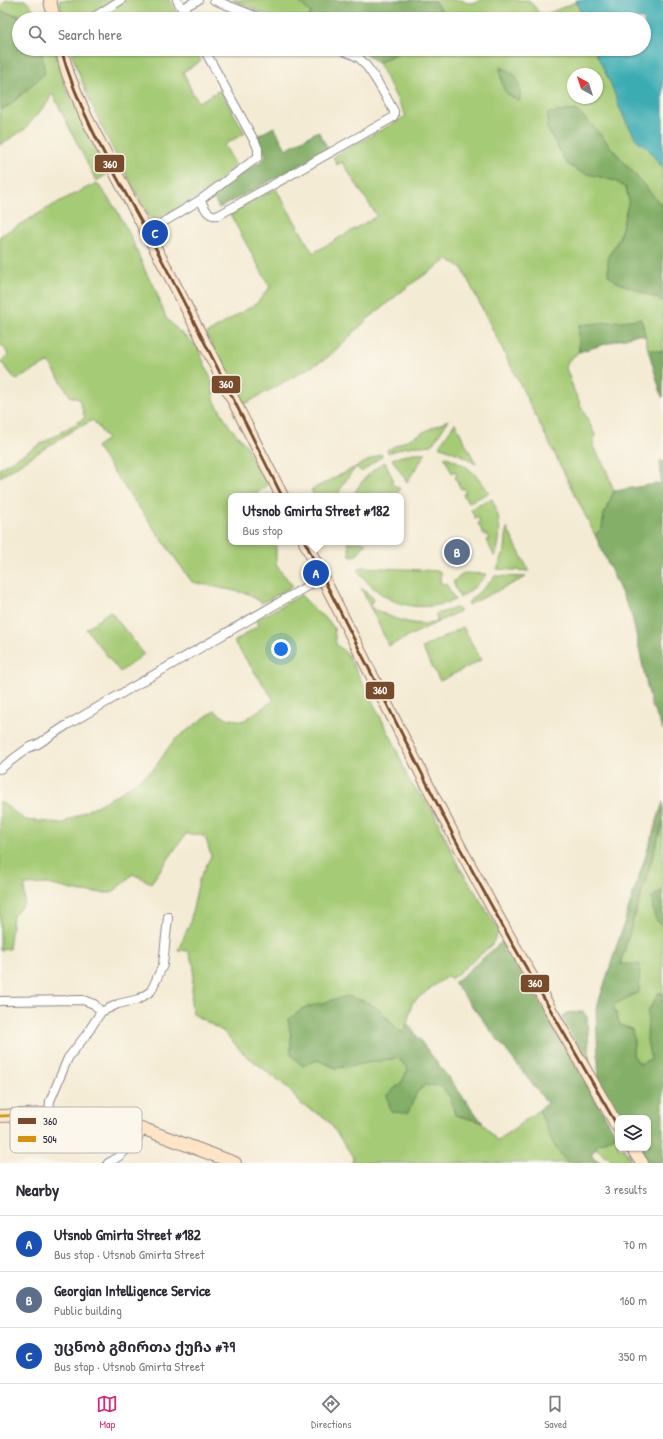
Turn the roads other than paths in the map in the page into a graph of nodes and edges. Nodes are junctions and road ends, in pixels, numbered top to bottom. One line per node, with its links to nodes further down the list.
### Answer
1 (50, 0): 7 (main road)
2 (121, 0): 8 (street)
3 (177, 0): 6 (street)
4 (198, 0): 6 (street)
5 (214, 0): 10 (street)
6 (182, 8): 9 (street)
7 (53, 12)
8 (102, 12)
9 (184, 12)
10 (244, 12)
11 (63, 56): 15 (main road)
12 (208, 56): 14 (street)
13 (355, 56): 14 (street)
14 (200, 200): 15 (street)
15 (147, 232): 16 (main road)
16 (280, 493)
17 (307, 545): 18 (main road)
18 (323, 577): 19 (street); 26 (main road)
19 (0, 770)
20 (168, 917): 22 (street)
21 (0, 1000): 22 (street)
22 (102, 1012): 23 (street)
23 (50, 1107)
24 (0, 1116): 25 (main road)
25 (10, 1116)
26 (615, 1122)
27 (144, 1129): 28 (street); 32 (main road)
28 (142, 1132)
29 (634, 1151): 33 (main road)
30 (122, 1153): 31 (street)
31 (108, 1163)
32 (235, 1163)
33 (642, 1163)

